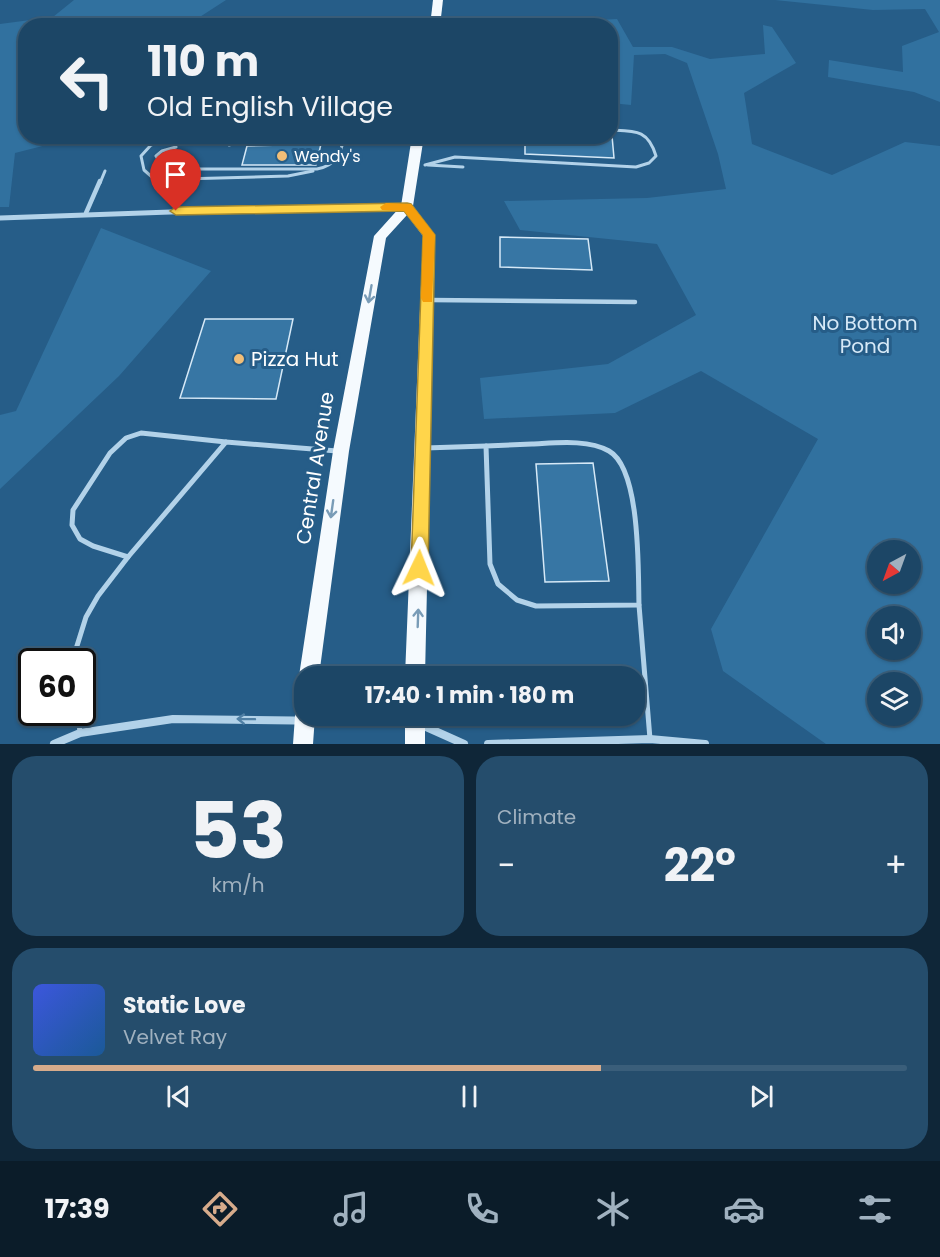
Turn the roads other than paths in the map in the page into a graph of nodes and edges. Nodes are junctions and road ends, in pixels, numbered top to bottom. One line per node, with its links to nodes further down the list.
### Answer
1 (438, 0): 2 (main road)
2 (436, 18)
3 (618, 130): 10 (lane)
4 (154, 144): 14 (lane)
5 (232, 144): 8 (lane)
6 (343, 144): 12 (lane)
7 (418, 144): 10 (main road)
8 (229, 145)
9 (176, 147): 12 (lane)
10 (419, 164): 11 (lane); 16 (main road)
11 (463, 167)
12 (325, 168): 15 (lane)
13 (105, 171): 17 (lane)
14 (152, 177)
15 (182, 179)
16 (407, 207): 17 (street); 19 (main road); 24 (main road, Central Avenue, one-way to 24)
17 (86, 213): 18 (street)
18 (1, 219)
19 (428, 300): 20 (lane); 23 (main road)
20 (635, 302)
21 (226, 442): 24 (lane); 25 (lane); 25 (lane)
22 (486, 446): 23 (lane); 26 (lane); 26 (lane)
23 (424, 448): 29 (main road, one-way to 23)
24 (341, 452): 28 (main road, Central Avenue, one-way to 28)
25 (128, 557): 27 (lane)
26 (639, 605): 36 (lane)
27 (76, 648)
28 (310, 666)
29 (416, 666)
30 (294, 718): 35 (street, one-way to 35)
31 (79, 726): 35 (lane)
32 (304, 726): 38 (main road)
33 (416, 726): 39 (main road)
34 (431, 726): 40 (street)
35 (80, 733): 37 (street)
36 (650, 739): 41 (street); 42 (street)
37 (54, 744)
38 (303, 744)
39 (415, 744)
40 (464, 744)
41 (488, 744)
42 (705, 744)

